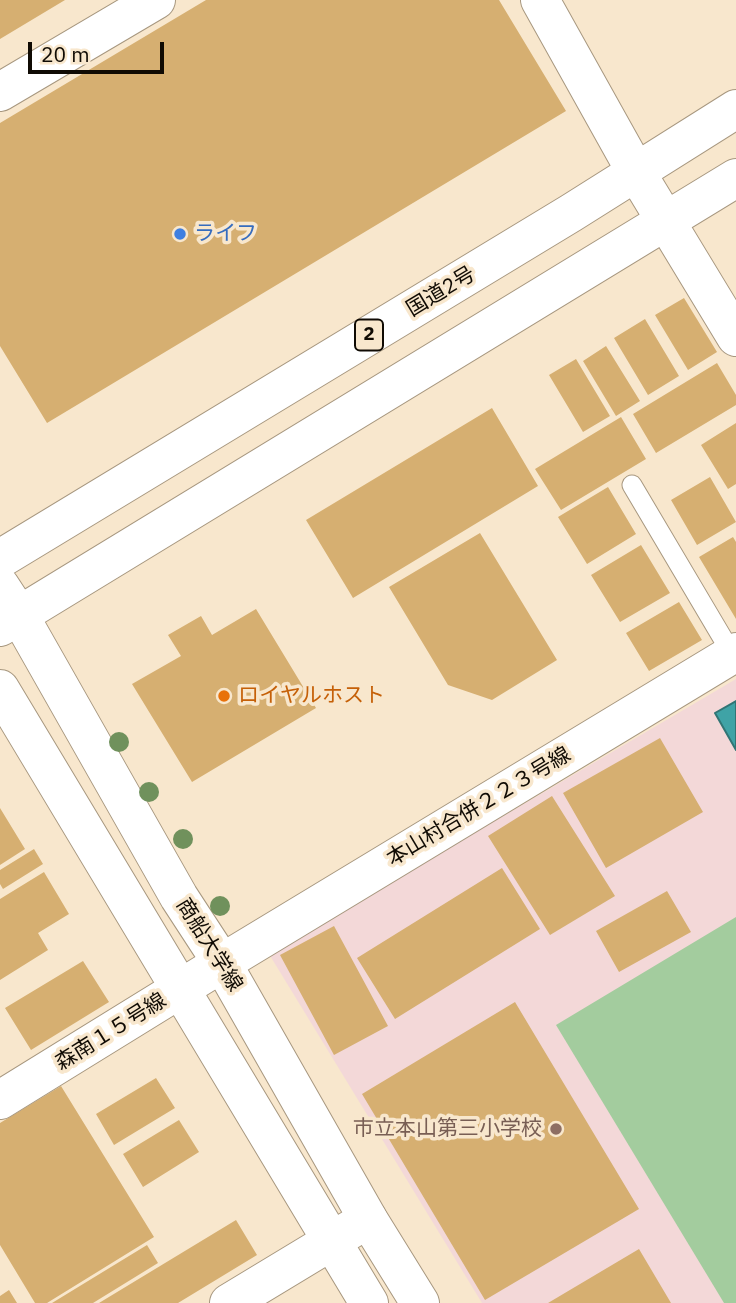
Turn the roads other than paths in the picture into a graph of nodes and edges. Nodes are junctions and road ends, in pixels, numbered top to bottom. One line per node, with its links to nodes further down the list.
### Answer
1 (156, 0): 3 (main road)
2 (540, 0): 5 (main road)
3 (0, 92)
4 (736, 109): 5 (main road, 国道2号 / 2)
5 (636, 172): 7 (main road); 10 (main road, 国道2号 / 2)
6 (736, 178): 7 (main road)
7 (665, 221): 8 (main road); 11 (main road)
8 (736, 337)
9 (632, 485): 12 (lane)
10 (0, 559)
11 (6, 609): 14 (main road, 商船大学線)
12 (734, 653): 14 (main road, 本山村合併２２３号線)
13 (0, 690): 15 (main road)
14 (222, 963): 15 (main road, 森南１５号線); 17 (main road, 商船大学線)
15 (180, 989): 16 (main road, 森南１５号線); 18 (main road)
16 (0, 1100)
17 (368, 1219): 18 (main road); 21 (main road, 商船大学線)
18 (332, 1241): 19 (main road); 20 (main road)
19 (229, 1303)
20 (369, 1303)
21 (420, 1303)

